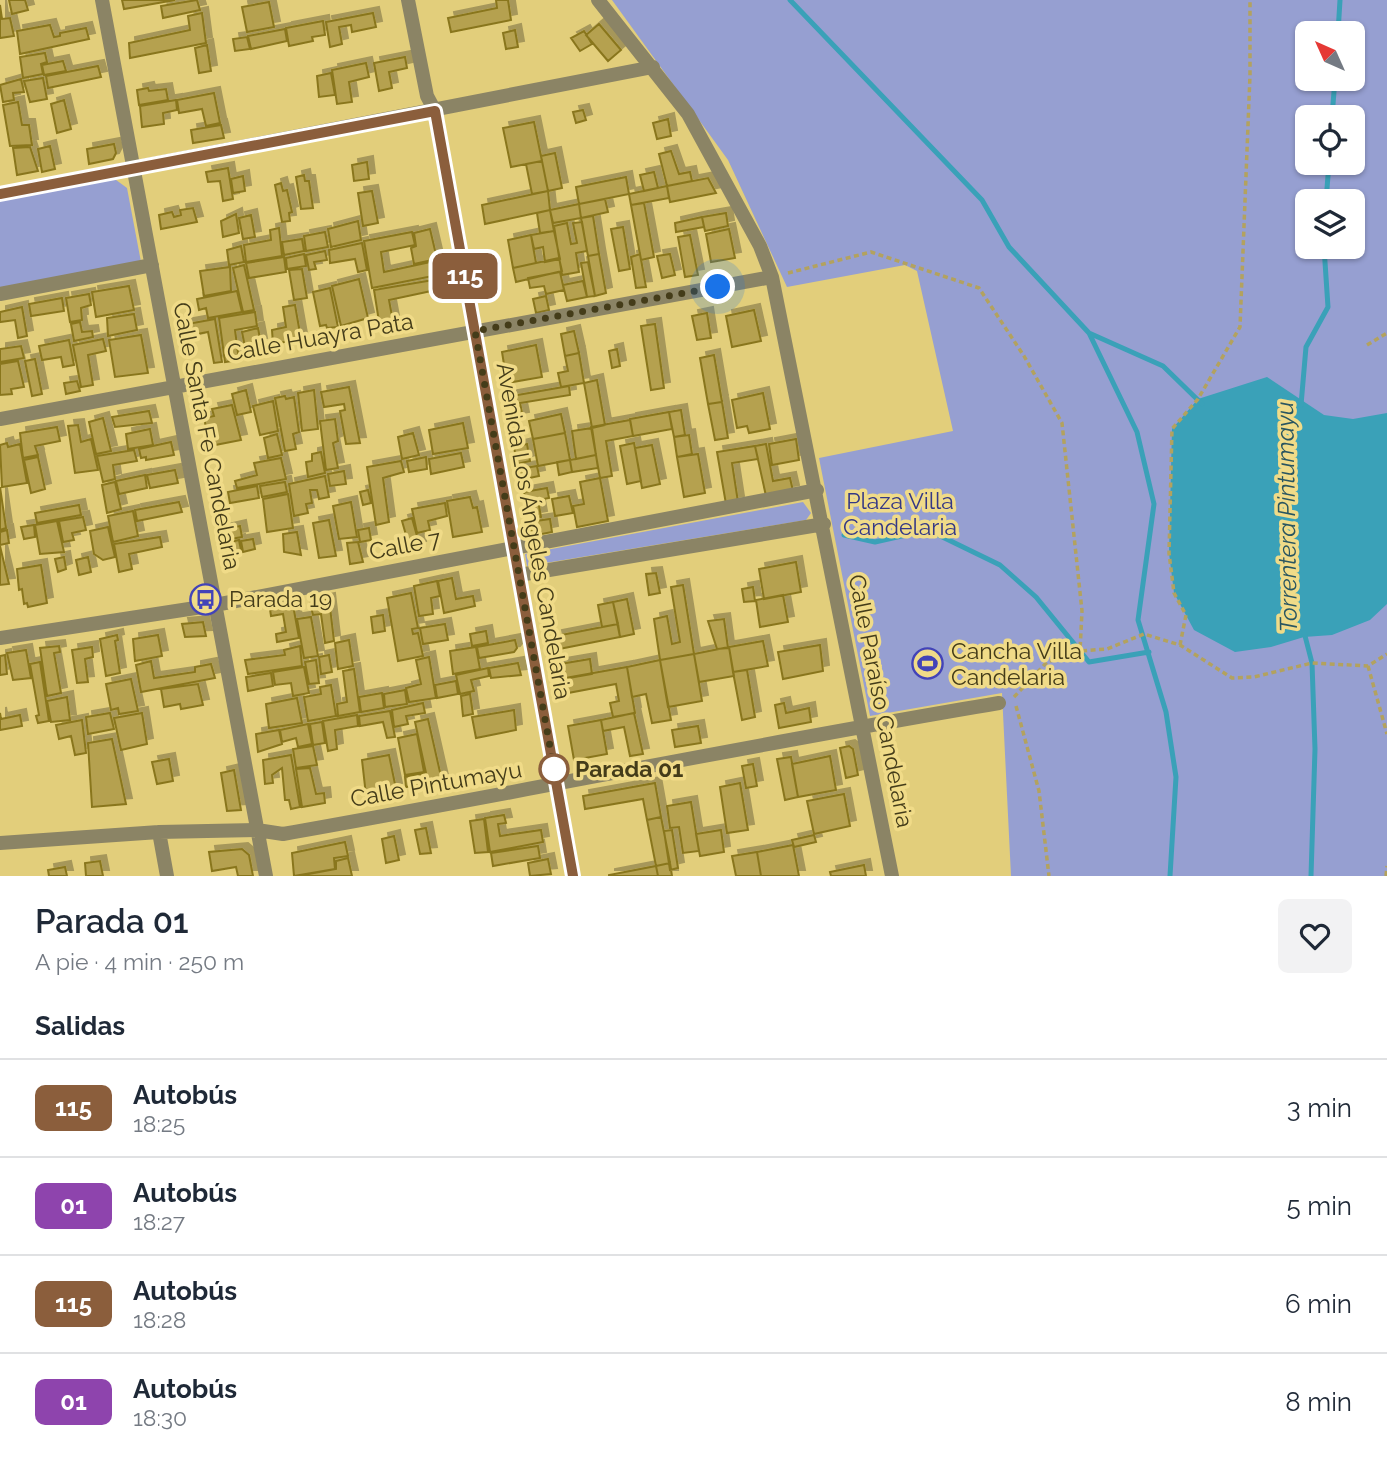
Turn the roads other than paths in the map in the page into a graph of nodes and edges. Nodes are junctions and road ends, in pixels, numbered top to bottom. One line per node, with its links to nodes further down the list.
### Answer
1 (103, 0): 6 (street, Calle Santa Fe Candelaria)
2 (408, 0): 5 (street, Avenida Los Ángeles Candelaria)
3 (598, 0): 4 (street, Calle Paraíso Candelaria)
4 (653, 67): 5 (street); 9 (street, Calle Paraíso Candelaria)
5 (435, 111): 6 (street); 11 (street, Avenida Los Ángeles Candelaria)
6 (134, 170): 7 (street); 8 (street, Calle Santa Fe Candelaria)
7 (0, 194)
8 (152, 265): 10 (street); 12 (street, Calle Santa Fe Candelaria)
9 (772, 277): 11 (street, Calle Huayra Pata); 14 (street, Calle Paraíso Candelaria)
10 (0, 294)
11 (475, 331): 12 (street, Calle Huayra Pata); 16 (street, Avenida Los Ángeles Candelaria)
12 (175, 387): 13 (street, Calle Huayra Pata); 18 (street, Calle Santa Fe Candelaria)
13 (0, 419)
14 (817, 491): 15 (street, Calle Paraíso Candelaria); 16 (street, Calle 7)
15 (824, 524): 17 (street); 21 (street, Calle Paraíso Candelaria)
16 (513, 548): 17 (street, Avenida Los Ángeles Candelaria); 18 (street, Calle 7)
17 (520, 575): 22 (street, Avenida Los Ángeles Candelaria)
18 (215, 604): 19 (street, Calle 7); 23 (street, Calle Santa Fe Candelaria)
19 (0, 638)
20 (999, 703): 21 (street, Calle Pintumayu)
21 (863, 726): 22 (street, Calle Pintumayu); 29 (street, Calle Paraíso Candelaria)
22 (557, 785): 23 (street, Calle Pintumayu); 28 (street, Avenida Los Ángeles Candelaria)
23 (257, 830): 24 (street, Calle Pintumayu); 27 (street, Calle Santa Fe Candelaria)
24 (159, 832): 25 (street, Calle Pintumayu); 26 (street)
25 (0, 843)
26 (167, 876)
27 (265, 876)
28 (573, 876)
29 (892, 876)

